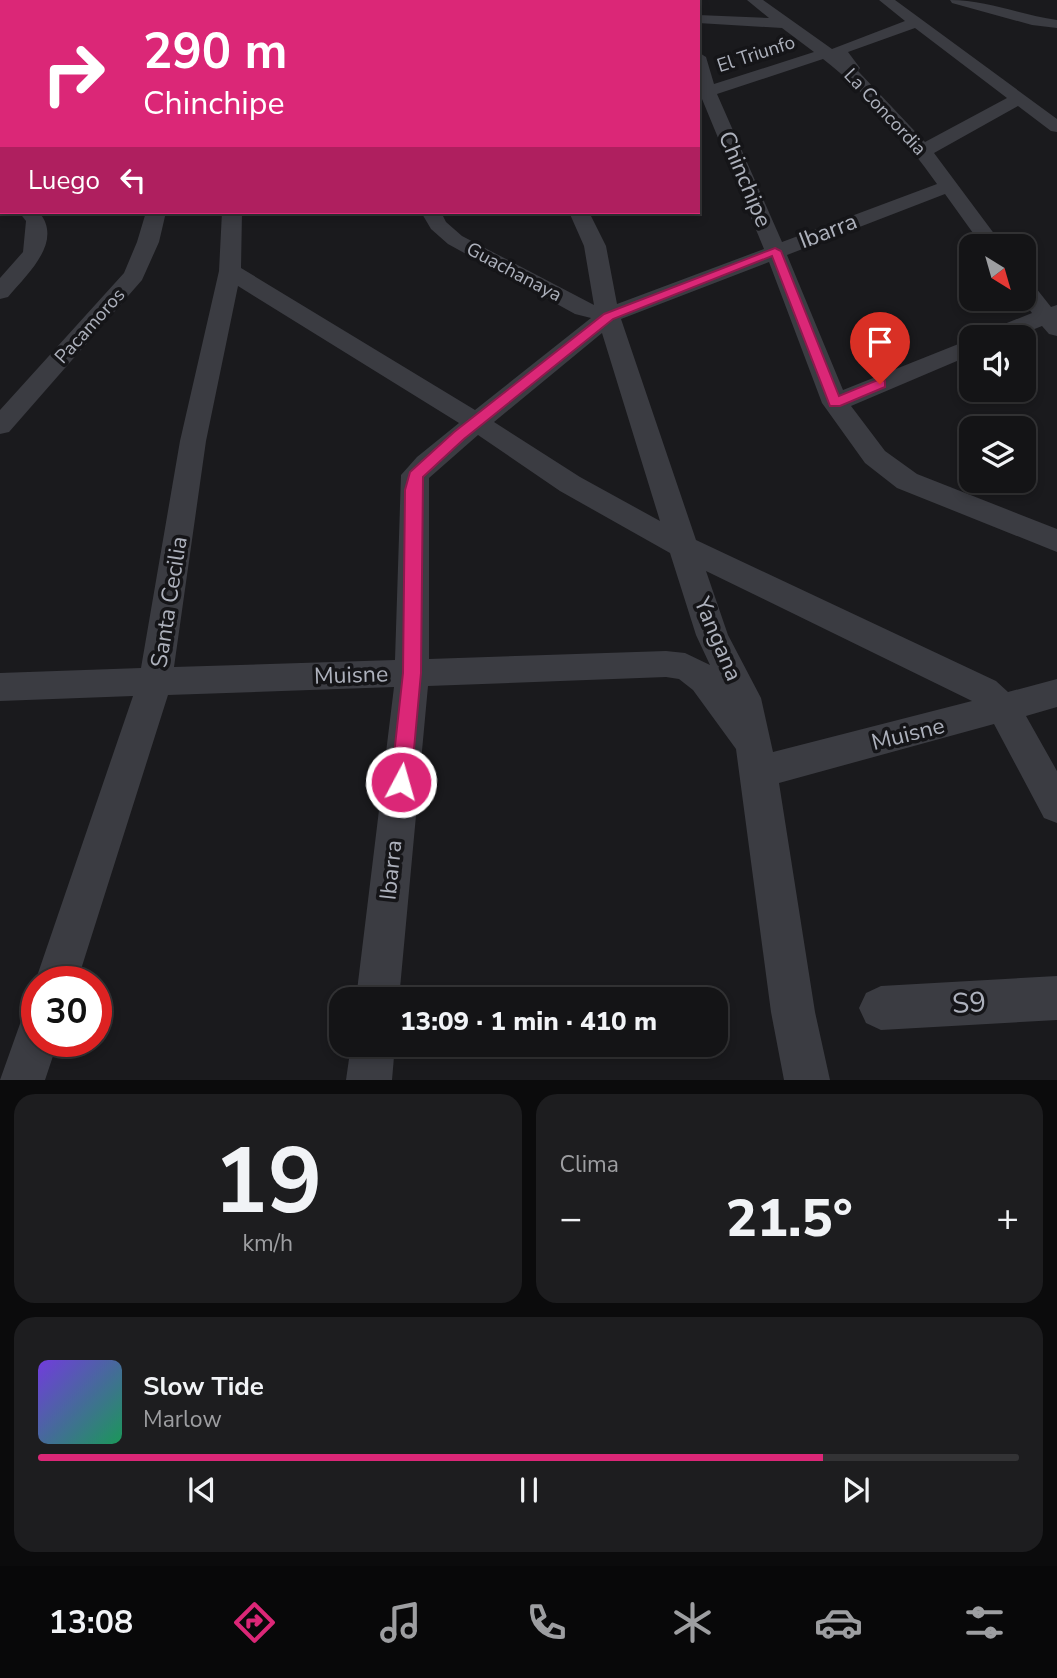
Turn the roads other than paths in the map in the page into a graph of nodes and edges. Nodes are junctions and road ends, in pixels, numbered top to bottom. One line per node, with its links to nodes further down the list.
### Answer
1 (754, 0): 7 (street, La Concordia)
2 (886, 0): 6 (street)
3 (957, 0): 4 (street)
4 (1006, 14): 8 (street); 9 (street)
5 (700, 19): 7 (street)
6 (918, 22): 12 (street); 14 (street)
7 (789, 24): 10 (street, La Concordia)
8 (1057, 24)
9 (980, 25)
10 (827, 53): 12 (street, La Concordia); 13 (street, El Triunfo)
11 (700, 71): 13 (street, Chinchipe)
12 (850, 72): 16 (street, La Concordia)
13 (703, 93): 24 (street, Chinchipe)
14 (1019, 98): 15 (street); 16 (street)
15 (1057, 127)
16 (923, 151): 17 (street, La Concordia)
17 (949, 186): 23 (street, La Concordia); 24 (street, Ibarra)
18 (31, 214): 26 (street)
19 (155, 214): 34 (street, Pacamoros)
20 (232, 214): 25 (street, Santa Cecilia)
21 (432, 214): 28 (street, Guachanaya)
22 (580, 214): 28 (street, Yangana)
23 (984, 234)
24 (775, 251): 28 (street, Ibarra); 32 (street, Chinchipe)
25 (230, 271): 33 (street); 38 (street, Santa Cecilia)
26 (0, 292)
27 (1036, 301): 29 (street)
28 (608, 316): 33 (street, Ibarra); 36 (street, Yangana)
29 (1053, 319): 30 (street)
30 (1033, 325)
31 (959, 351): 32 (street)
32 (835, 403): 35 (street, Chinchipe)
33 (476, 422): 36 (street); 37 (street, Ibarra)
34 (0, 426)
35 (1057, 541)
36 (684, 547): 41 (street); 42 (street, Yangana)
37 (412, 673): 38 (street, Muisne); 42 (street, Muisne); 45 (street, Ibarra)
38 (155, 683): 39 (street, Muisne); 44 (street, Santa Cecilia)
39 (0, 687)
40 (1057, 693): 41 (street, Muisne)
41 (1004, 709): 42 (street, Muisne); 43 (street)
42 (755, 756): 52 (street, Yangana)
43 (1057, 807)
44 (61, 966)
45 (379, 987)
46 (1057, 998): 47 (street, S9)
47 (881, 1008)
48 (30, 1057): 50 (street)
49 (372, 1057): 51 (street)
50 (22, 1080)
51 (369, 1080)
52 (807, 1080)

